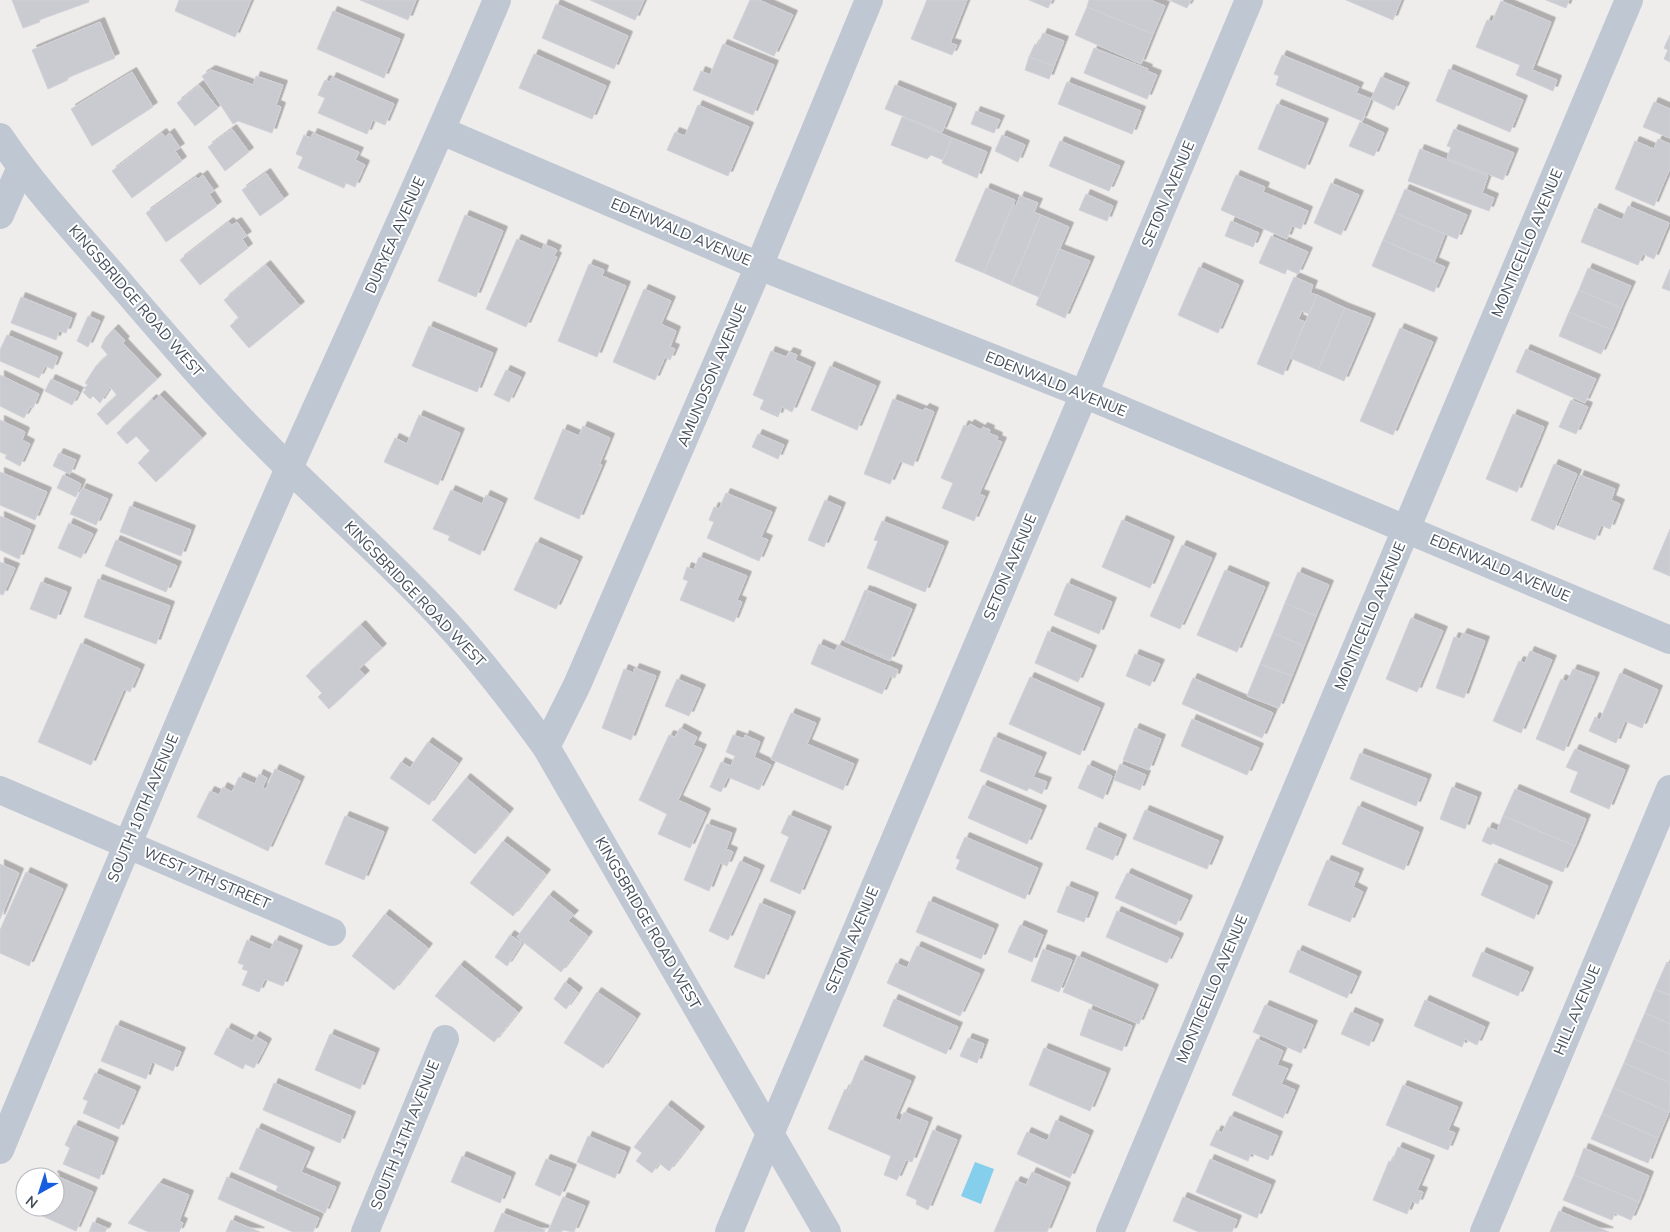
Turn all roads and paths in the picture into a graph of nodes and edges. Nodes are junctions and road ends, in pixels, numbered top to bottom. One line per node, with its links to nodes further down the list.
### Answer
1 (497, 0): 5 (street, DURYEA AVENUE)
2 (869, 0): 9 (street, AMUNDSON AVENUE)
3 (1249, 0): 10 (street, SETON AVENUE)
4 (1629, 0): 12 (street, MONTICELLO AVENUE)
5 (442, 131): 9 (street, EDENWALD AVENUE); 11 (street, DURYEA AVENUE)
6 (0, 137): 7 (street, KINGSBRIDGE ROAD WEST)
7 (21, 167): 8 (street); 11 (street, KINGSBRIDGE ROAD WEST)
8 (0, 215)
9 (759, 266): 10 (street, EDENWALD AVENUE); 14 (street, AMUNDSON AVENUE)
10 (1084, 394): 12 (street, EDENWALD AVENUE); 20 (street, SETON AVENUE)
11 (290, 468): 14 (street, KINGSBRIDGE ROAD WEST); 17 (street, SOUTH 10TH AVENUE)
12 (1407, 528): 13 (street, EDENWALD AVENUE); 25 (street, MONTICELLO AVENUE)
13 (1670, 640)
14 (546, 747): 20 (street, KINGSBRIDGE ROAD WEST)
15 (1670, 789): 26 (street, HILL AVENUE)
16 (0, 790): 17 (street, WEST 7TH STREET)
17 (127, 844): 18 (street, WEST 7TH STREET); 21 (street, SOUTH 10TH AVENUE)
18 (332, 932)
19 (444, 1039): 22 (street, SOUTH 11TH AVENUE)
20 (770, 1134): 23 (street, SETON AVENUE); 24 (street, KINGSBRIDGE ROAD WEST)
21 (0, 1150)
22 (365, 1232)
23 (729, 1232)
24 (827, 1232)
25 (1110, 1232)
26 (1484, 1232)

